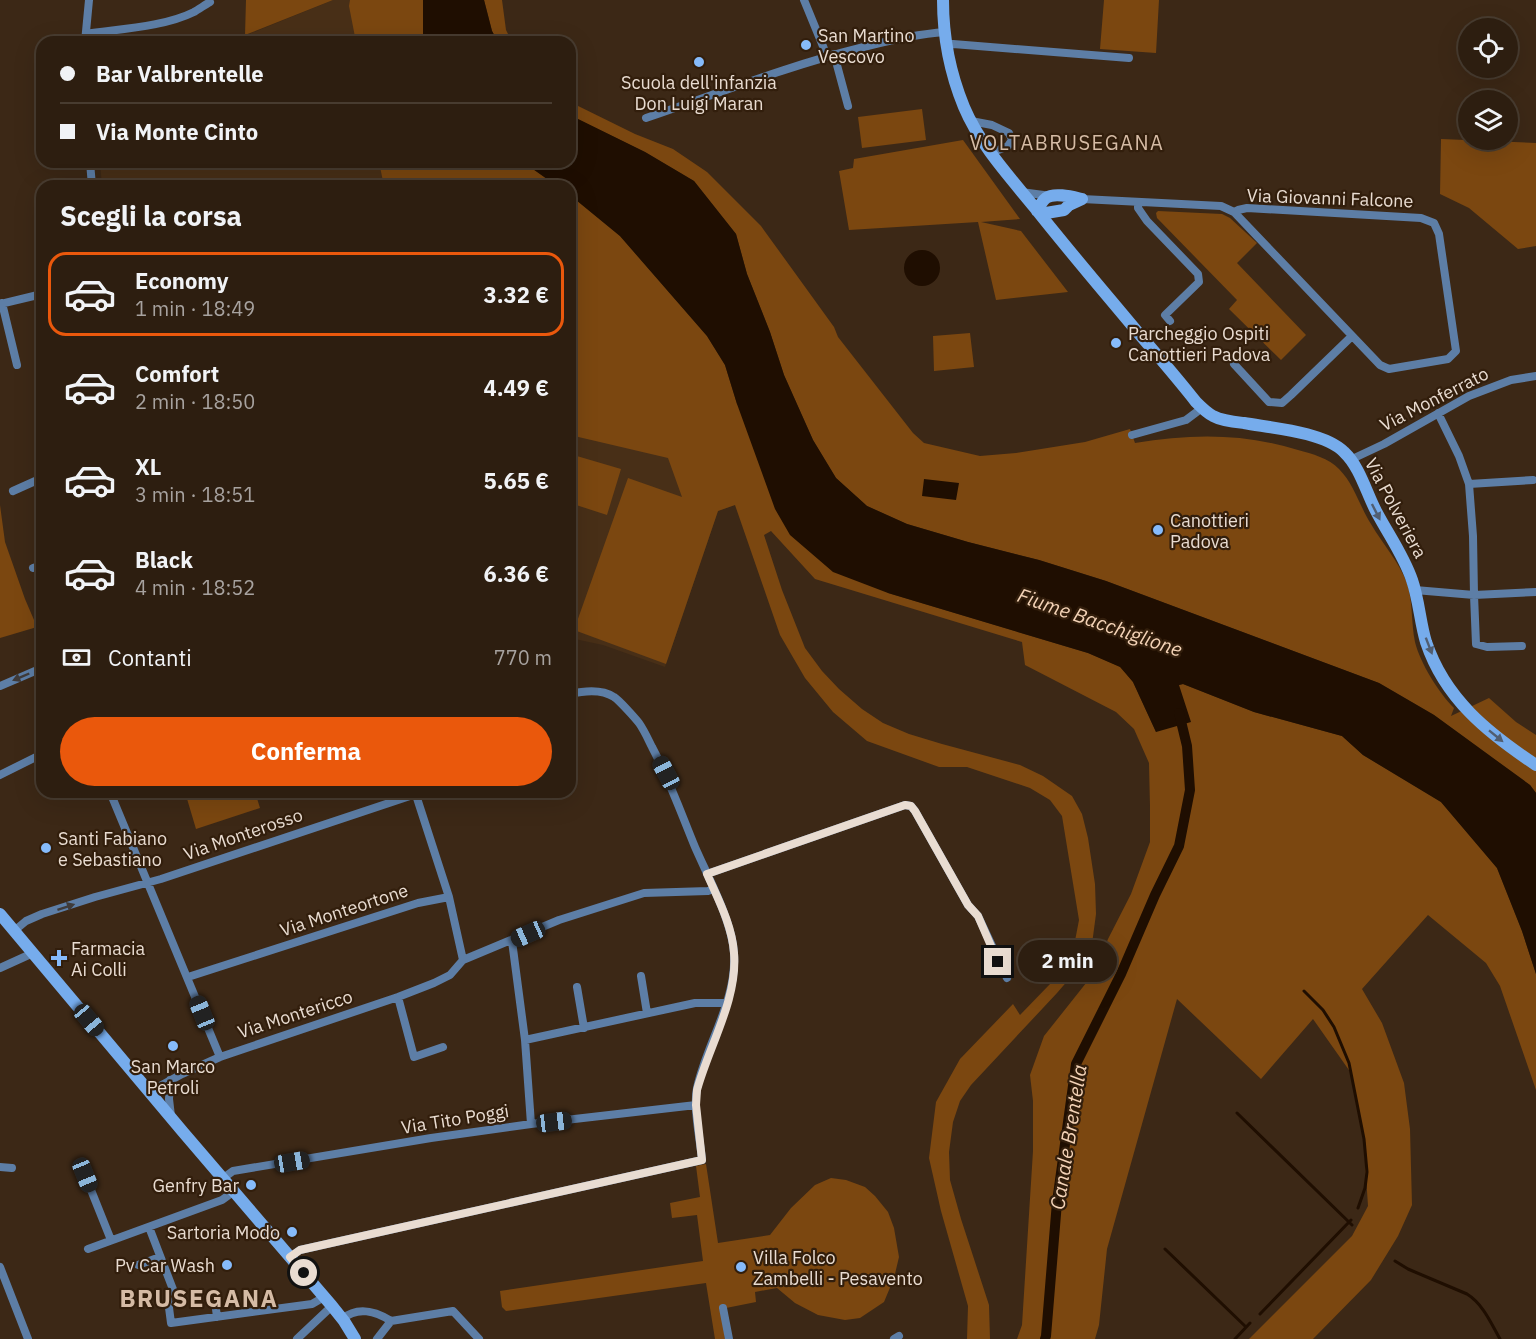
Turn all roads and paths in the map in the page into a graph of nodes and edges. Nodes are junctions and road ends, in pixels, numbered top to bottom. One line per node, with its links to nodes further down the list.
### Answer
1 (89, 0): 5 (street)
2 (804, 0): 8 (street)
3 (943, 0): 7 (street, Via Polveriera)
4 (210, 2): 6 (street)
5 (86, 36)
6 (95, 36)
7 (946, 39): 8 (street); 9 (street); 12 (street, Via Polveriera)
8 (831, 55): 10 (street); 11 (street)
9 (1129, 58)
10 (848, 106)
11 (646, 118)
12 (971, 121): 13 (street, Via Polveriera); 13 (street)
13 (991, 153): 14 (street, Via Polveriera)
14 (1021, 192): 15 (street); 19 (street, Via Polveriera)
15 (1052, 196): 16 (street); 19 (street)
16 (1082, 199): 17 (street, Via Giovanni Falcone); 18 (street)
17 (1138, 202): 20 (street, Via Giovanni Falcone); 24 (street)
18 (1064, 210): 19 (street); 21 (street)
19 (1038, 212): 21 (street, Via Polveriera)
20 (1234, 212): 25 (street); 25 (street, Via Giovanni Falcone)
21 (1059, 239): 29 (street, Via Polveriera)
22 (36, 295): 23 (street)
23 (1, 303): 27 (street)
24 (1170, 321)
25 (1352, 336): 26 (street)
26 (1234, 364)
27 (17, 365)
28 (1536, 376): 30 (street, Via Monferrato)
29 (1202, 408): 31 (street); 32 (street, Via Polveriera)
30 (1438, 413): 32 (street, Via Monferrato); 35 (street)
31 (1132, 435)
32 (1350, 460): 39 (street, Via Polveriera, one-way to 39)
33 (1533, 480): 35 (street)
34 (36, 481): 36 (street)
35 (1469, 484): 41 (street)
36 (13, 491)
37 (36, 567): 38 (street)
38 (33, 568)
39 (1415, 590): 41 (street); 47 (street, Via Polveriera, one-way to 47)
40 (1536, 592): 41 (street)
41 (1474, 595): 42 (street)
42 (1522, 646)
43 (36, 671): 44 (street, one-way to 44)
44 (0, 686)
45 (576, 693): 52 (street)
46 (36, 757): 48 (street)
47 (1536, 765)
48 (0, 775)
49 (113, 798): 53 (street)
50 (400, 798): 53 (street, Via Monterosso)
51 (417, 798): 55 (street)
52 (707, 874): 54 (street); 64 (street)
53 (149, 882): 57 (street, Via Monterosso, one-way to 53); 63 (street)
54 (714, 889): 58 (street, Via Montericco); 67 (street)
55 (449, 897): 60 (street); 63 (street, Via Monteortone)
56 (0, 914): 57 (street)
57 (14, 930): 59 (street)
58 (512, 940): 60 (street, Via Montericco); 70 (street)
59 (33, 953): 61 (street); 74 (street)
60 (463, 960): 66 (street, Via Montericco)
61 (0, 968)
62 (641, 976): 68 (street)
63 (188, 977): 72 (street)
64 (1007, 978)
65 (577, 987): 69 (street)
66 (398, 997): 71 (street); 72 (street, Via Montericco)
67 (727, 1004): 68 (street); 75 (street)
68 (647, 1014): 69 (street)
69 (584, 1028): 70 (street)
70 (525, 1040): 77 (street)
71 (443, 1047)
72 (220, 1056): 73 (street, Via Montericco)
73 (170, 1080): 74 (street, Via Montericco); 76 (street)
74 (149, 1092): 76 (street)
75 (696, 1105): 77 (street, Via Tito Poggi); 87 (street)
76 (172, 1120): 81 (street)
77 (531, 1124): 81 (street, Via Tito Poggi)
78 (0, 1167): 79 (street)
79 (12, 1168)
80 (85, 1175): 84 (street)
81 (222, 1179): 82 (street)
82 (233, 1192): 83 (street); 87 (street)
83 (149, 1227): 84 (street); 86 (street)
84 (111, 1240): 85 (street)
85 (88, 1248)
86 (160, 1257): 88 (street); 93 (street)
87 (290, 1257): 91 (street)
88 (138, 1265)
89 (0, 1267): 96 (street)
90 (214, 1293): 93 (street)
91 (328, 1302): 93 (street); 94 (street); 97 (street)
92 (723, 1308): 102 (street)
93 (217, 1317)
94 (343, 1320): 95 (street); 98 (street); 99 (street)
95 (391, 1321): 100 (street); 101 (street)
96 (28, 1339)
97 (297, 1339)
98 (356, 1339)
99 (364, 1339)
100 (377, 1339)
101 (479, 1339)
102 (729, 1339)

